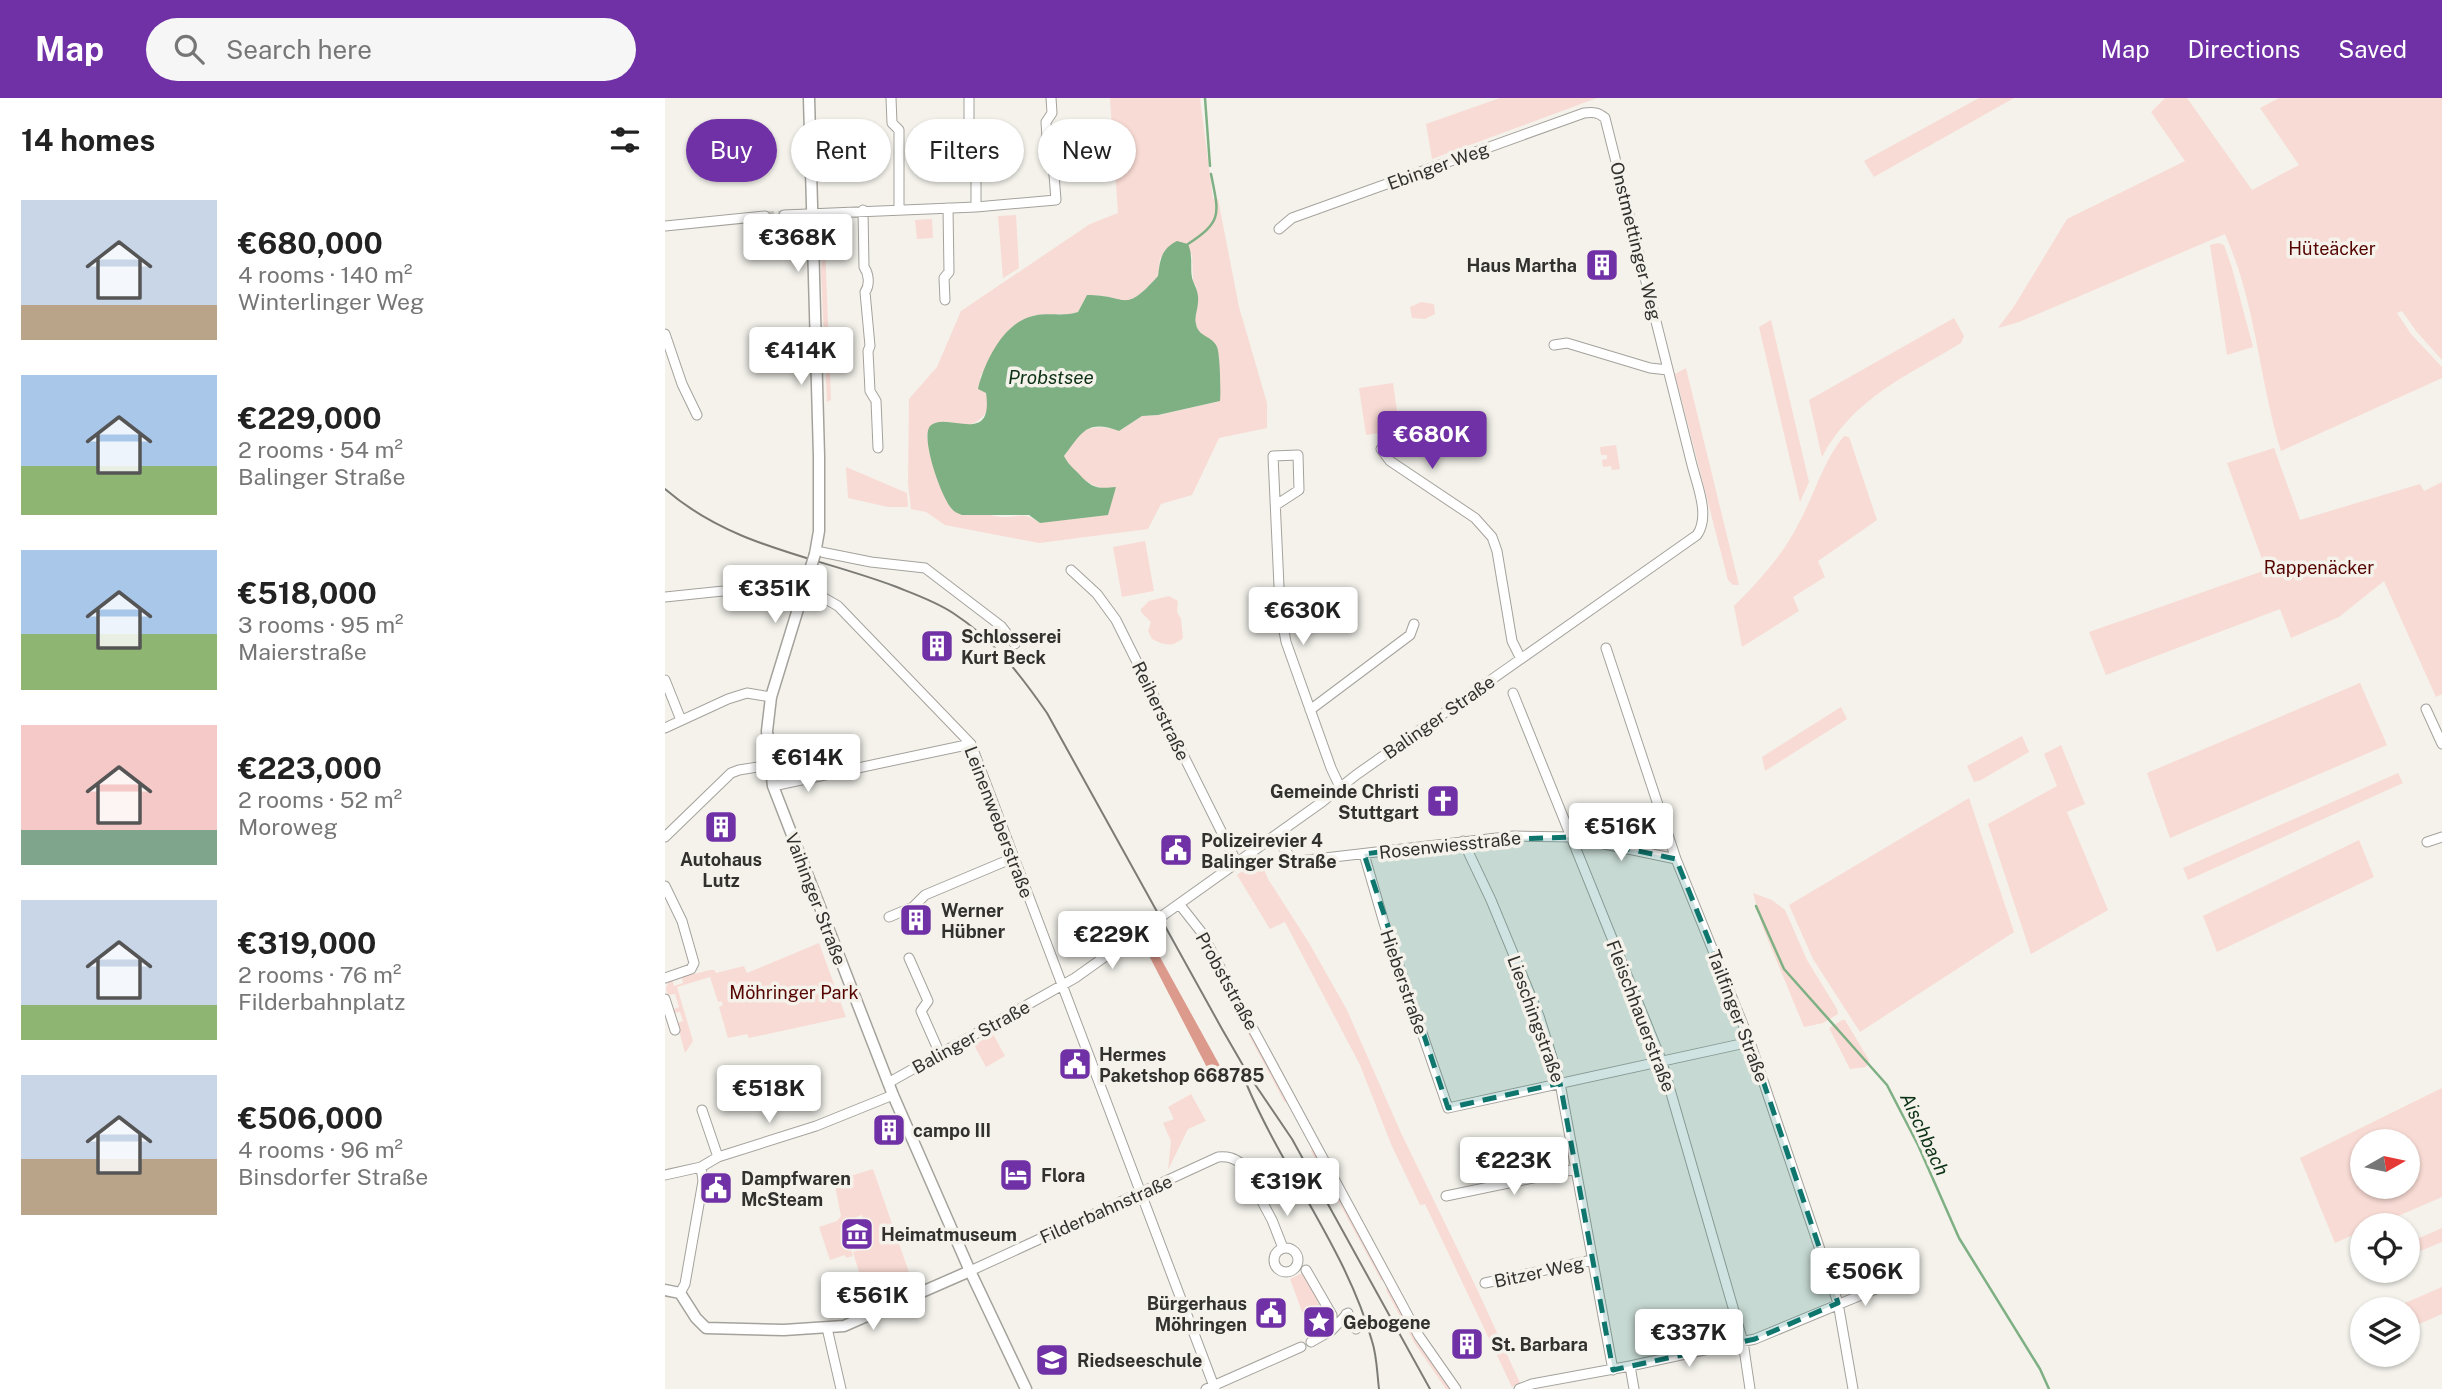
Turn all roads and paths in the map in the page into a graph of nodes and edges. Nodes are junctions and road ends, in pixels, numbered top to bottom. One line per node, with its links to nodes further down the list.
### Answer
1 (809, 98): 10 (main road, Vaihinger Straße)
2 (891, 98): 8 (street)
3 (969, 98): 6 (street)
4 (1051, 98): 6 (street)
5 (1601, 114): 14 (street, Ebinger Weg); 18 (street, Onstmettinger Weg)
6 (977, 206): 7 (street)
7 (948, 208): 8 (street); 15 (street)
8 (899, 209): 9 (street)
9 (863, 210): 10 (street); 20 (street)
10 (812, 212): 11 (street); 24 (main road, Vaihinger Straße)
11 (784, 215)
12 (765, 216): 13 (street)
13 (665, 226)
14 (1279, 229)
15 (945, 300)
16 (665, 334): 19 (street)
17 (1554, 345): 18 (street)
18 (1668, 370): 23 (street, Onstmettinger Weg)
19 (697, 415)
20 (878, 449)
21 (1381, 449): 32 (street)
22 (1276, 505): 22 (street); 37 (street)
23 (1703, 526): 32 (street, Balinger Straße)
24 (815, 552): 27 (main road, Vaihinger Straße, bridge); 30 (street)
25 (1071, 570): 54 (street, Reiherstraße)
26 (780, 585): 28 (street)
27 (805, 587): 35 (main road, Vaihinger Straße); 40 (street, Leinenweberstraße)
28 (665, 597)
29 (1414, 624): 37 (street)
30 (1015, 644)
31 (1606, 648): 53 (street, Tailfinger Straße)
32 (1521, 659): 44 (street, Balinger Straße)
33 (665, 680): 38 (street)
34 (1513, 693): 47 (street, Fleischhauerstraße)
35 (771, 697): 38 (street); 42 (main road, Vaihinger Straße)
36 (2426, 709): 41 (street)
37 (1310, 710): 44 (street)
38 (681, 720): 39 (street)
39 (665, 728)
40 (971, 744): 43 (street); 52 (street, Leinenweberstraße)
41 (2442, 744)
42 (770, 765): 43 (main road, Vaihinger Straße); 46 (street)
43 (773, 786): 66 (main road, Vaihinger Straße)
44 (1340, 787): 45 (street, Balinger Straße)
45 (1275, 836): 51 (street, Rosenwiesstraße); 54 (street, Balinger Straße)
46 (665, 837)
47 (1571, 837): 49 (street, Rosenwiesstraße); 53 (street, Rosenwiesstraße); 65 (street, Fleischhauerstraße)
48 (2442, 837): 50 (street)
49 (1463, 841): 51 (street, Rosenwiesstraße); 67 (street, Lieschingstraße)
50 (2427, 842)
51 (1364, 854): 67 (street, Hieberstraße)
52 (1013, 858): 57 (street); 60 (street, Leinenweberstraße)
53 (1676, 859): 63 (street, Tailfinger Straße)
54 (1237, 863): 56 (street, Balinger Straße)
55 (665, 886): 59 (street)
56 (1180, 905): 60 (street, Balinger Straße); 96 (street, Probststraße)
57 (889, 917)
58 (909, 958): 64 (street)
59 (665, 978)
60 (1062, 987): 64 (street, Balinger Straße); 74 (street, Leinenweberstraße)
61 (665, 999): 62 (street)
62 (675, 1030)
63 (1750, 1042): 65 (street); 84 (street, Tailfinger Straße)
64 (940, 1054): 66 (street, Balinger Straße)
65 (1662, 1062): 67 (street); 89 (street, Fleischhauerstraße)
66 (888, 1083): 68 (main road, Vaihinger Straße)
67 (1560, 1083): 72 (street, Lieschingstraße)
68 (893, 1095): 70 (street); 79 (main road, Vaihinger Straße)
69 (702, 1110): 70 (street)
70 (718, 1157): 71 (street)
71 (701, 1167): 73 (street); 83 (street)
72 (1576, 1169): 75 (street); 77 (street, Lieschingstraße)
73 (665, 1175)
74 (1140, 1194): 76 (street, Filderbahnstraße); 79 (street, Filderbahnstraße); 93 (street, Leinenweberstraße)
75 (1446, 1196)
76 (1283, 1248)
77 (1592, 1260): 80 (street, Bitzer Weg); 92 (street, Lieschingstraße)
78 (1306, 1270): 85 (street)
79 (969, 1271): 86 (main road, Filderbahnstraße); 95 (main road, Vaihinger Straße)
80 (1485, 1283)
81 (1883, 1286): 84 (street)
82 (665, 1290): 83 (main road)
83 (680, 1293): 86 (main road, Filderbahnstraße)
84 (1838, 1303): 89 (street); 100 (street, Tailfinger Straße)
85 (1342, 1315): 87 (street); 88 (street)
86 (827, 1328): 94 (street)
87 (1356, 1329)
88 (1311, 1342)
89 (1742, 1342): 91 (street); 99 (street, Fleischhauerstraße)
90 (1301, 1347): 93 (street)
91 (1630, 1366): 92 (street); 98 (street)
92 (1613, 1370): 97 (street)
93 (1211, 1388)
94 (841, 1389)
95 (1026, 1389)
96 (1456, 1389)
97 (1519, 1389)
98 (1634, 1389)
99 (1749, 1389)
100 (1853, 1389)

